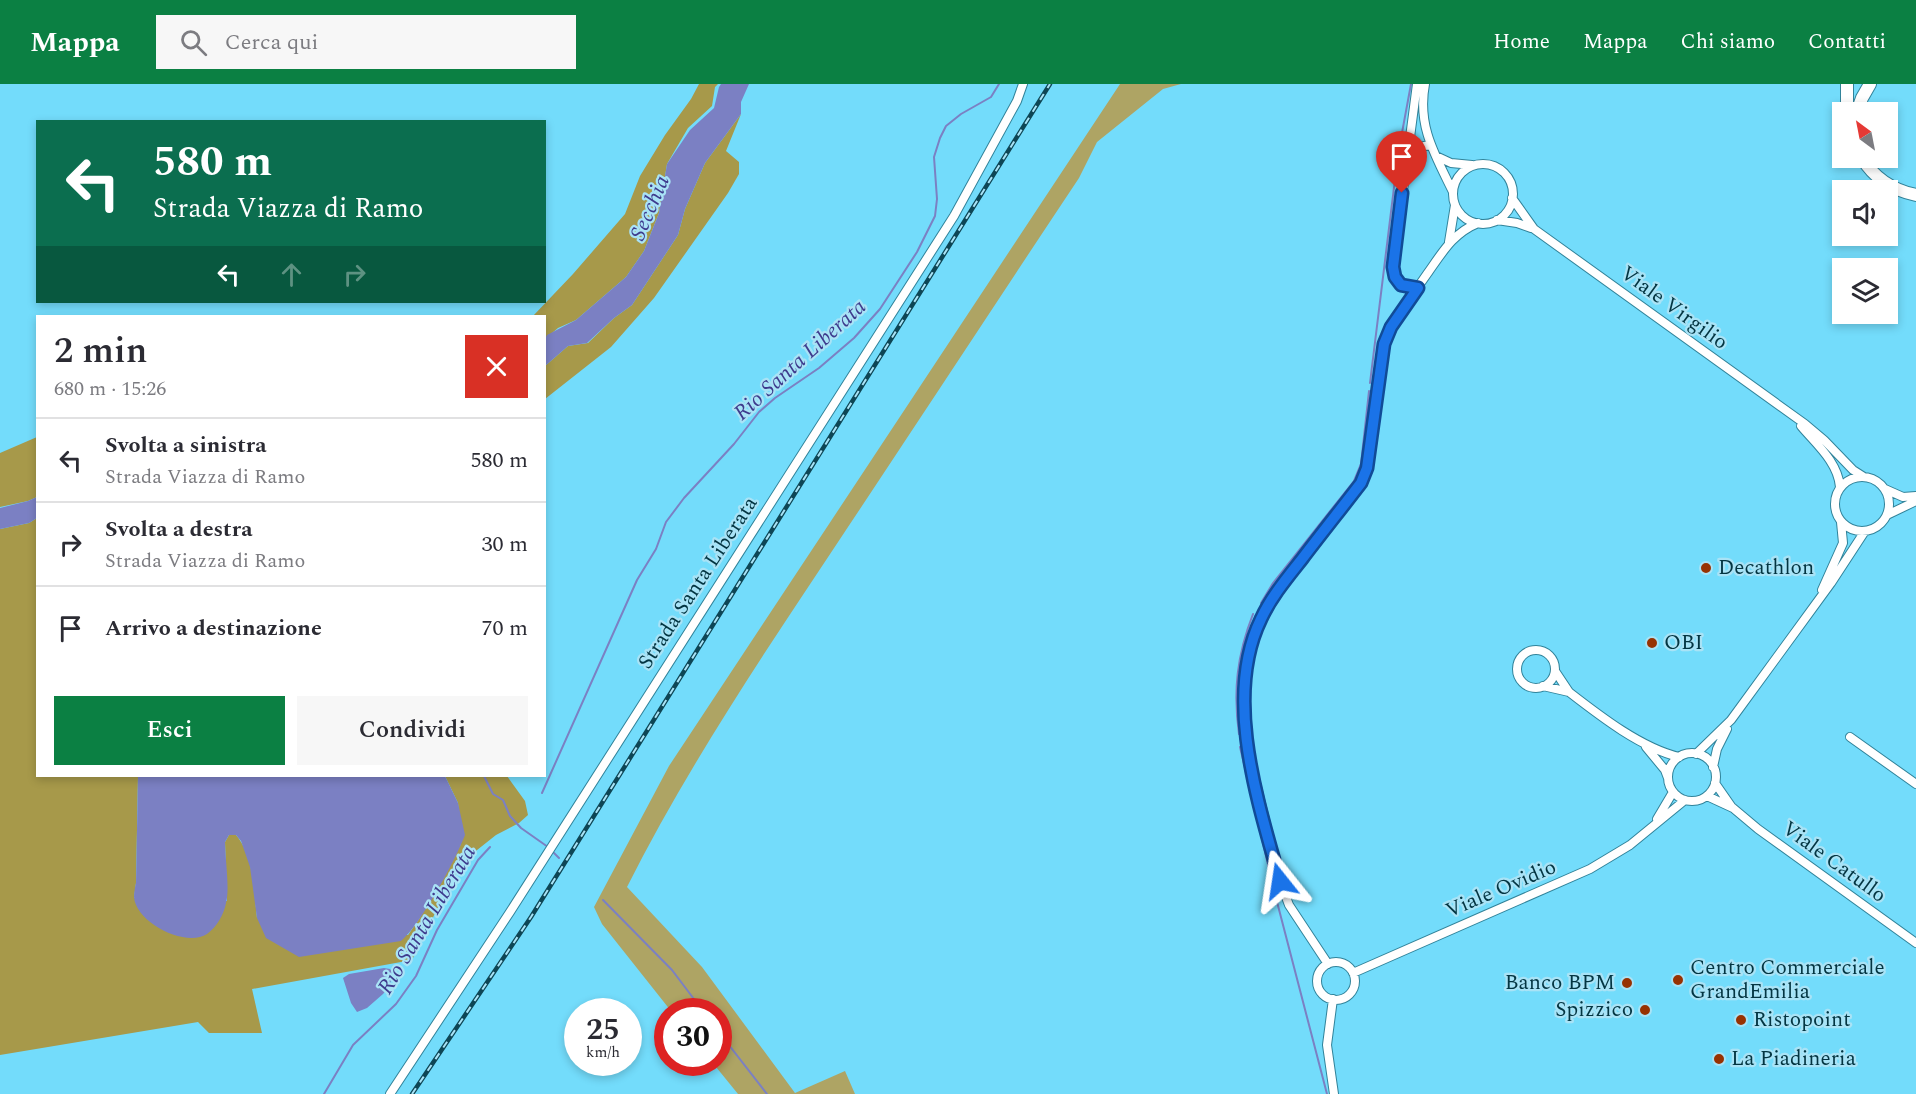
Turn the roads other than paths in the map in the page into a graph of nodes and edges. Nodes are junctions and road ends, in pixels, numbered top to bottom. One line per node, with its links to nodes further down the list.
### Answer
1 (1023, 84): 57 (street, Strada Santa Liberata)
2 (1417, 84): 9 (street)
3 (1425, 84): 8 (street)
4 (1847, 84): 6 (highway)
5 (1870, 84): 7 (highway)
6 (1848, 102)
7 (1861, 102)
8 (1430, 146): 9 (street); 10 (street)
9 (1408, 149): 25 (street)
10 (1435, 156): 11 (street); 15 (street)
11 (1474, 165): 15 (street); 18 (street)
12 (1863, 168): 14 (highway)
13 (1869, 168): 17 (highway)
14 (1873, 180)
15 (1453, 192): 20 (street)
16 (1898, 195): 19 (highway)
17 (1916, 195)
18 (1512, 198): 21 (street); 23 (street, Viale Virgilio)
19 (1916, 201)
20 (1455, 204): 22 (street); 24 (street)
21 (1496, 220): 22 (street); 23 (street, Viale Virgilio)
22 (1478, 223): 24 (street)
23 (1534, 229): 26 (street, Viale Virgilio)
24 (1449, 243): 25 (street)
25 (1418, 288): 54 (street)
26 (1793, 416): 27 (street, Viale Virgilio); 28 (street, Viale Virgilio)
27 (1864, 477): 28 (street); 29 (street)
28 (1840, 487): 33 (street)
29 (1885, 489): 30 (street); 32 (street)
30 (1916, 496)
31 (1916, 501): 32 (street)
32 (1887, 515): 34 (street)
33 (1841, 522): 34 (street); 35 (street)
34 (1865, 531): 35 (street)
35 (1814, 607): 39 (street)
36 (1555, 671): 37 (street); 37 (street); 38 (street)
37 (1543, 686): 38 (street)
38 (1569, 692): 41 (street)
39 (1731, 720): 42 (street); 44 (street)
40 (1851, 737): 47 (street)
41 (1640, 741): 43 (street); 45 (street)
42 (1696, 754): 43 (street); 44 (street)
43 (1679, 757): 45 (street)
44 (1713, 767): 46 (street)
45 (1668, 778): 48 (street)
46 (1715, 783): 49 (street); 51 (street, Viale Catullo)
47 (1916, 784)
48 (1673, 792): 50 (street); 52 (street, Viale Ovidio)
49 (1707, 796): 50 (street); 51 (street, Viale Catullo)
50 (1685, 800): 52 (street, Viale Ovidio)
51 (1733, 808): 53 (street, Viale Catullo)
52 (1654, 825): 55 (street, Viale Ovidio)
53 (1916, 943)
54 (1328, 964): 55 (street); 56 (street)
55 (1353, 973): 56 (street)
56 (1333, 999): 58 (street)
57 (390, 1094)
58 (1334, 1094)

